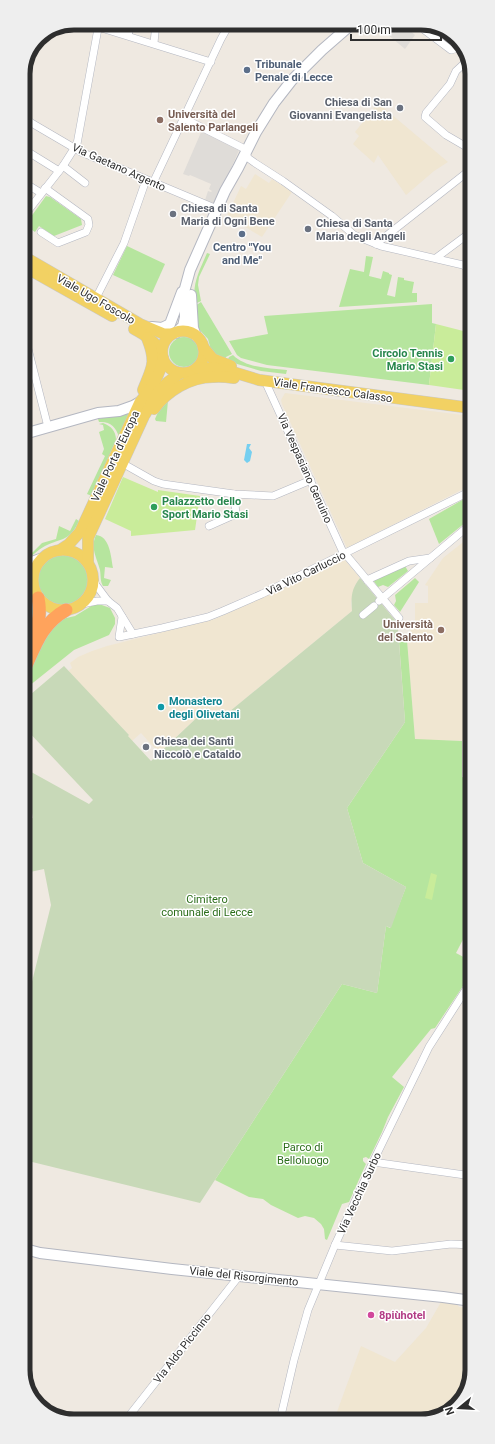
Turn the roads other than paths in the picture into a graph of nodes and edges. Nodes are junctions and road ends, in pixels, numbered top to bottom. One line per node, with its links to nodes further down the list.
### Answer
1 (97, 30): 18 (street)
2 (113, 30): 9 (street)
3 (129, 30): 9 (street)
4 (155, 30): 11 (street)
5 (223, 30): 10 (street)
6 (226, 30): 10 (street)
7 (345, 30): 19 (street)
8 (423, 30): 12 (street)
9 (128, 35): 11 (street)
10 (221, 39): 13 (street)
11 (154, 43): 13 (street)
12 (457, 48)
13 (211, 62): 15 (street)
14 (464, 63): 17 (street)
15 (183, 118): 19 (street); 25 (street)
16 (30, 122): 18 (street, Via Gaetano Argento)
17 (465, 145)
18 (74, 149): 23 (street); 25 (street, Via Gaetano Argento)
19 (246, 151): 21 (street); 22 (street)
20 (30, 154): 23 (street)
21 (239, 166): 22 (street); 30 (street); 43 (street)
22 (262, 168): 33 (street)
23 (61, 169): 26 (street); 28 (street)
24 (465, 174): 33 (street)
25 (150, 181): 30 (street, Via Gaetano Argento); 39 (street)
26 (85, 183)
27 (30, 185): 28 (street)
28 (43, 191): 29 (street); 31 (street)
29 (30, 203)
30 (217, 210): 38 (street)
31 (41, 232)
32 (465, 236): 34 (street)
33 (376, 244): 34 (street)
34 (436, 258): 36 (street)
35 (30, 260): 39 (main road, Viale Ugo Foscolo)
36 (465, 267)
37 (30, 270): 42 (main road, Viale Ugo Foscolo)
38 (185, 283): 40 (street); 41 (street)
39 (96, 298): 40 (main road, Viale Ugo Foscolo)
40 (136, 322): 41 (main road, Viale Ugo Foscolo)
41 (174, 333): 43 (main road); 45 (main road)
42 (146, 336): 45 (main road, Viale Ugo Foscolo); 50 (main road)
43 (196, 336): 44 (main road)
44 (203, 347): 47 (main road); 49 (main road, Viale Francesco Calasso)
45 (162, 355): 47 (main road); 50 (main road, Viale Porta d'Europa)
46 (30, 356): 52 (street)
47 (190, 373): 48 (main road, Viale Francesco Calasso); 54 (main road); 54 (main road, Viale Porta d'Europa)
48 (262, 380): 51 (main road, Viale Francesco Calasso); 56 (street, Via Vespasiano Genuino)
49 (465, 400)
50 (140, 402): 52 (street); 61 (main road, Viale Porta d'Europa)
51 (465, 407)
52 (48, 427): 53 (street)
53 (30, 432)
54 (136, 434): 55 (main road, Viale Porta d'Europa)
55 (122, 464): 57 (street); 66 (main road, Viale Porta d'Europa)
56 (311, 480): 57 (street); 62 (street, Via Vespasiano Genuino)
57 (234, 494): 59 (street)
58 (465, 494): 62 (street, Via Vito Carluccio)
59 (208, 526)
60 (465, 532): 63 (street)
61 (60, 550): 64 (main road, Viale Porta d'Europa); 66 (main road)
62 (345, 554): 68 (street, Via Vespasiano Genuino); 79 (street, Via Vito Carluccio)
63 (430, 558): 68 (street); 73 (street)
64 (40, 559): 65 (street); 70 (main road)
65 (30, 563)
66 (88, 563): 67 (main road, Viale Porta d'Europa)
67 (93, 578): 72 (street); 74 (main road)
68 (367, 580): 73 (street, Via Vespasiano Genuino)
69 (30, 582): 70 (street)
70 (33, 585): 71 (main road)
71 (38, 598): 75 (main road); 80 (highway)
72 (108, 601): 74 (street); 77 (street)
73 (379, 602): 76 (street); 78 (street, Via Vespasiano Genuino)
74 (82, 604): 75 (main road)
75 (66, 610): 81 (highway)
76 (363, 615)
77 (122, 618): 79 (street); 79 (street, Via Vito Carluccio)
78 (399, 618)
79 (133, 634)
80 (30, 641)
81 (30, 657)
82 (465, 991): 83 (street, Via Vecchia Surbo)
83 (373, 1162): 84 (street); 85 (street, Via Vecchia Surbo)
84 (465, 1175)
85 (335, 1245): 86 (street); 89 (street, Via Vecchia Surbo)
86 (465, 1245)
87 (30, 1250): 88 (street, Viale del Risorgimento)
88 (239, 1276): 89 (street, Viale del Risorgimento); 91 (street, Via Aldo Piccinno)
89 (319, 1284): 90 (street, Viale del Risorgimento); 92 (street, Via Vecchia Surbo)
90 (465, 1299)
91 (131, 1414)
92 (281, 1414)

